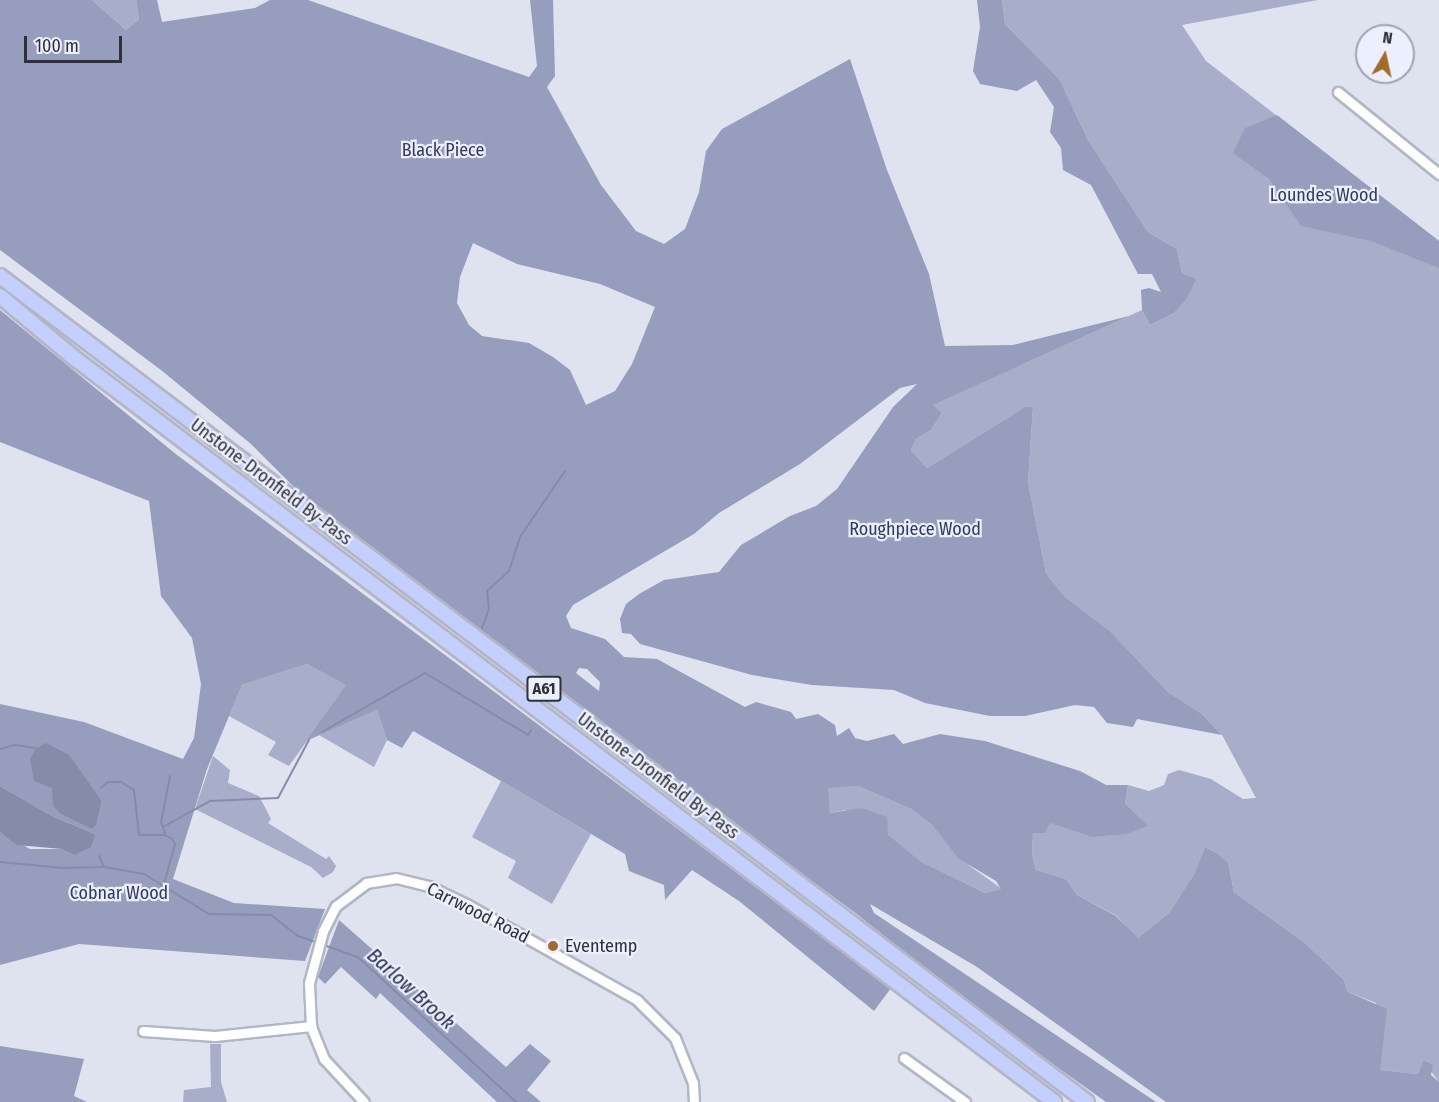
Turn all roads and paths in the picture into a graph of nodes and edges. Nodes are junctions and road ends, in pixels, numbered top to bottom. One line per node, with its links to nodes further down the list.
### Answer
1 (1338, 92): 2 (street)
2 (1439, 174)
3 (0, 276): 8 (highway, Unstone-Dronfield By-Pass / A61)
4 (0, 296): 12 (highway, Unstone-Dronfield By-Pass / A61)
5 (311, 1026): 6 (street); 9 (street); 10 (street, Carrwood Road)
6 (143, 1031)
7 (904, 1058): 11 (street)
8 (1052, 1075): 13 (highway, Unstone-Dronfield By-Pass / A61); 14 (highway, A61)
9 (364, 1102)
10 (694, 1102)
11 (965, 1102)
12 (1052, 1102)
13 (1087, 1102)
14 (1096, 1102)

